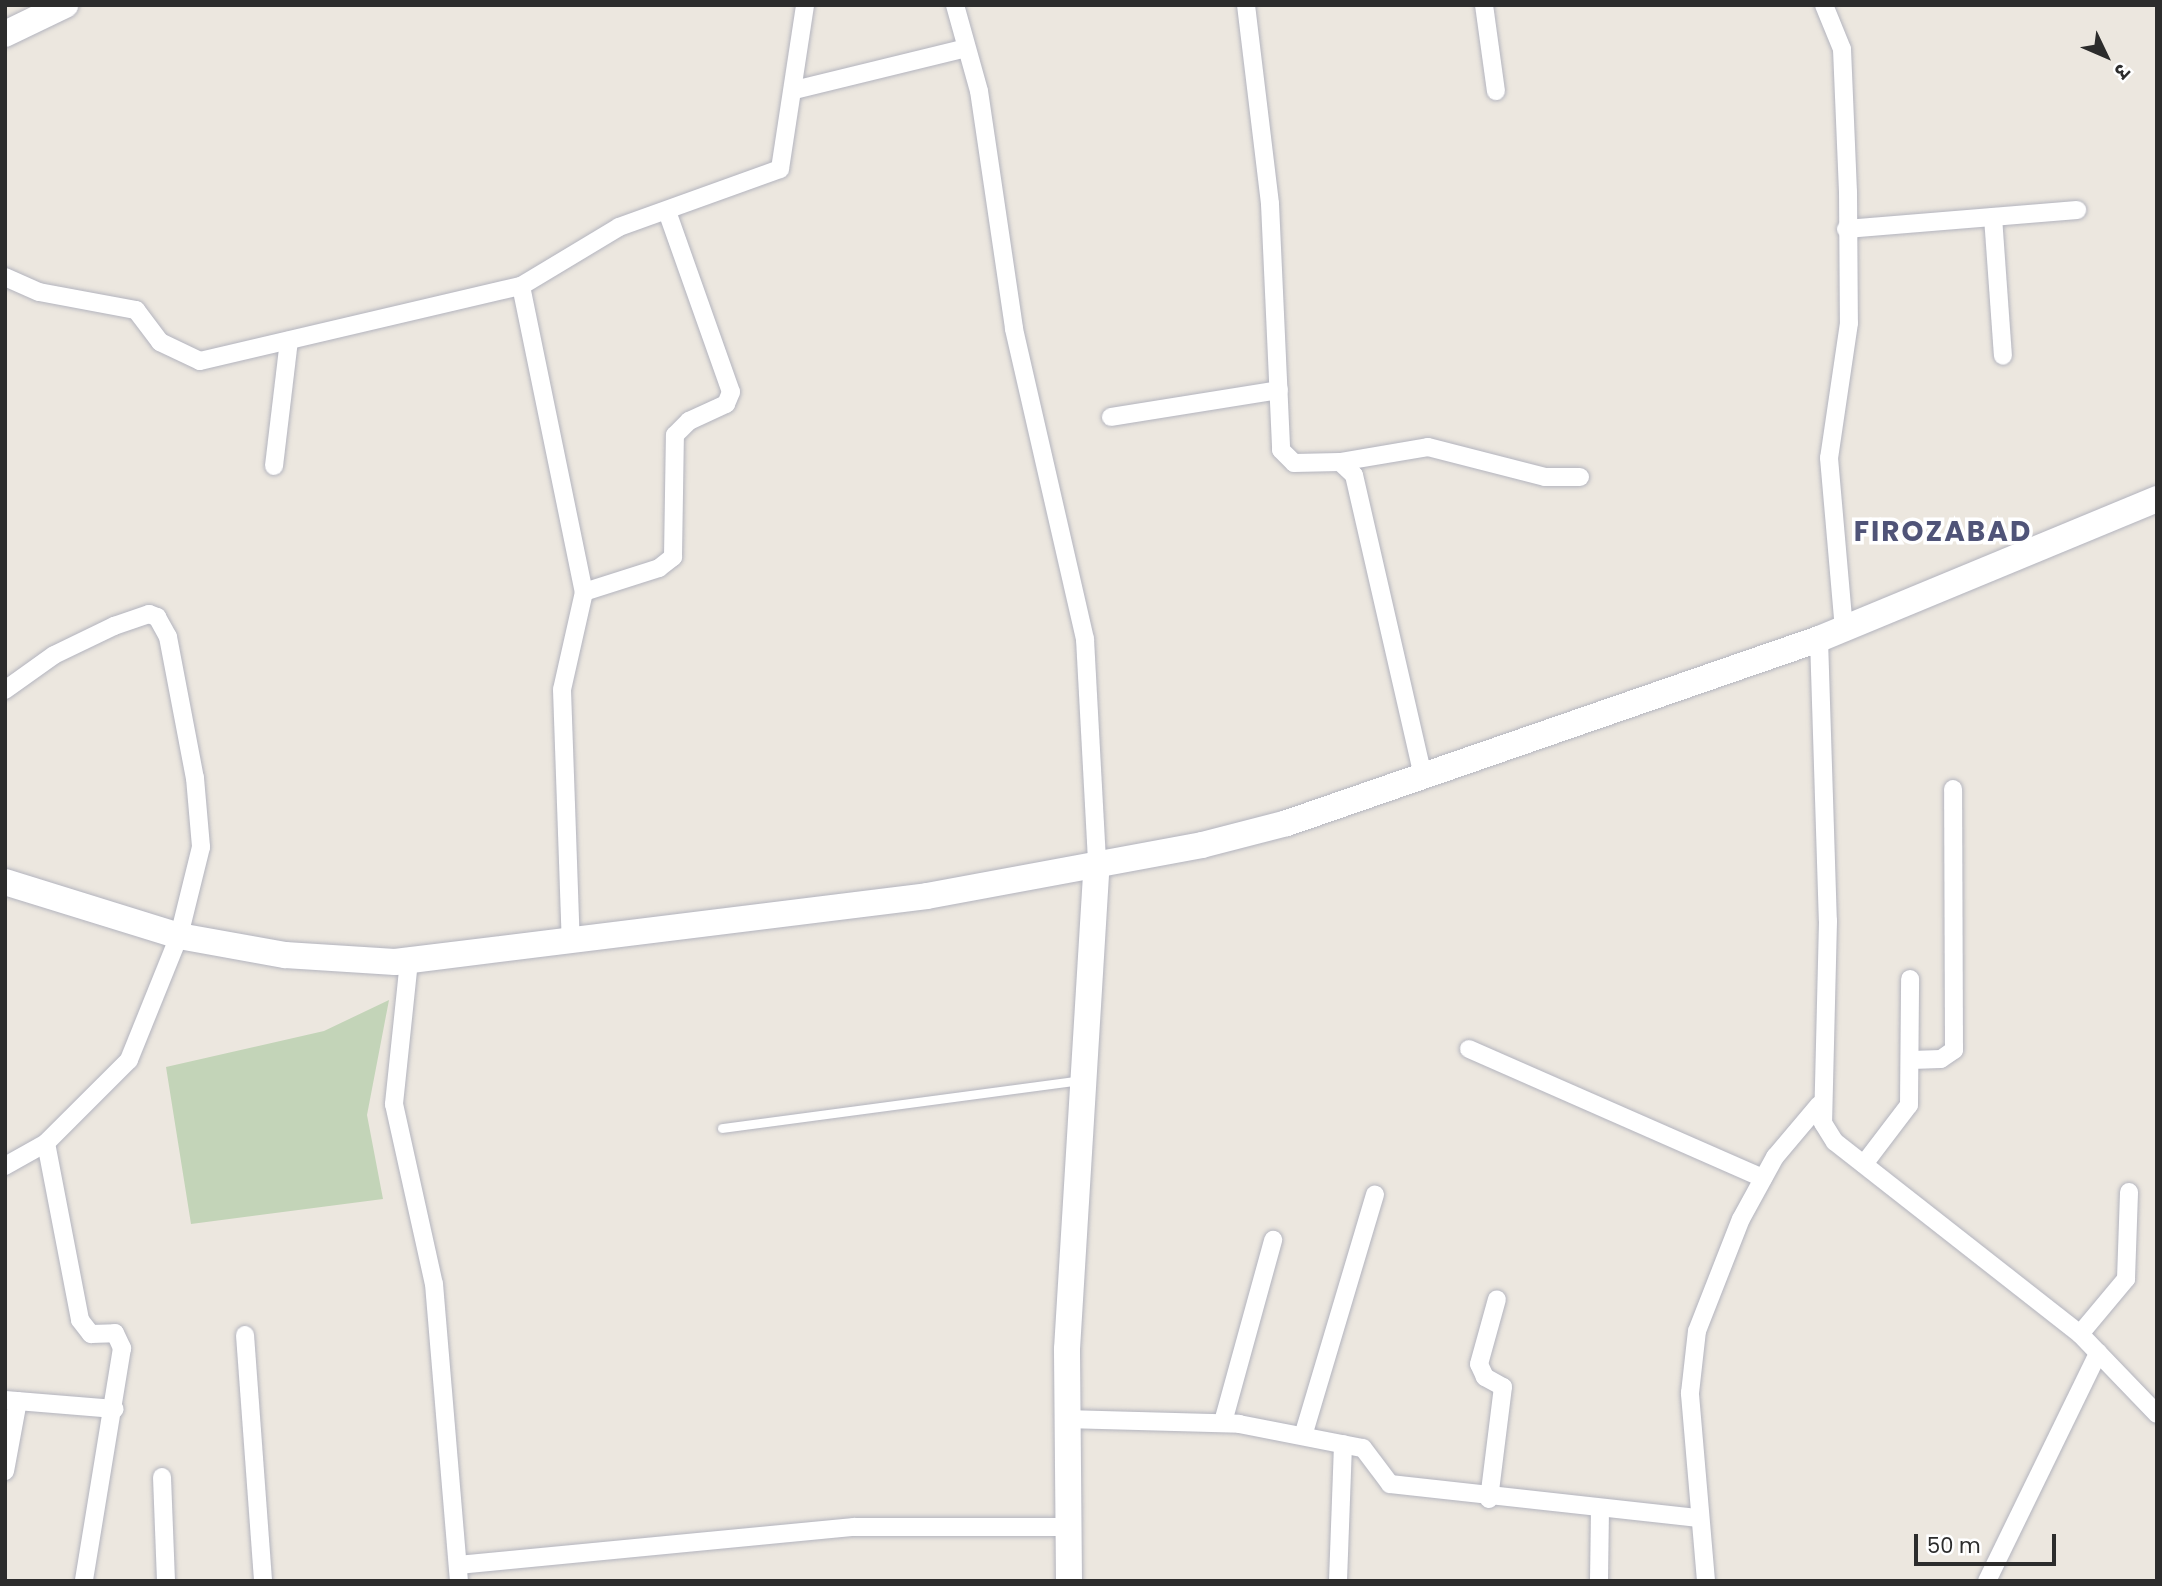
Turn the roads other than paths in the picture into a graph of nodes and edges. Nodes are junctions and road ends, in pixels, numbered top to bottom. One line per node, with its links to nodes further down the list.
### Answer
1 (65, 5): 7 (street)
2 (805, 5): 9 (street)
3 (955, 5): 8 (street)
4 (1246, 5): 19 (street)
5 (1484, 5): 10 (street)
6 (1824, 5): 14 (street)
7 (5, 34)
8 (966, 48): 9 (street); 31 (street)
9 (794, 90): 12 (street)
10 (1496, 91)
11 (2077, 210): 13 (street)
12 (667, 211): 16 (street); 25 (street)
13 (1993, 217): 14 (street); 18 (street)
14 (1846, 229): 26 (street)
15 (5, 277): 17 (street)
16 (521, 285): 17 (street); 25 (street)
17 (289, 341): 22 (street)
18 (2003, 356)
19 (1279, 390): 20 (street); 21 (street)
20 (1111, 417)
21 (1340, 462): 23 (street); 29 (street)
22 (274, 466)
23 (1580, 477)
24 (2157, 499): 26 (street)
25 (584, 592): 34 (street)
26 (1844, 629): 27 (street)
27 (1819, 639): 29 (street); 40 (street)
28 (5, 690): 33 (street)
29 (1422, 771): 31 (street)
30 (1953, 789): 38 (street)
31 (1097, 863): 34 (street); 39 (street)
32 (5, 881): 33 (street)
33 (179, 936): 35 (street); 42 (street)
34 (571, 943): 35 (street)
35 (409, 961): 66 (street)
36 (1910, 979): 38 (street)
37 (1468, 1049): 45 (street)
38 (1911, 1060): 43 (street)
39 (1084, 1080): 41 (lane); 56 (street)
40 (1819, 1105): 43 (street); 45 (street)
41 (722, 1128)
42 (46, 1143): 44 (street); 54 (street)
43 (1864, 1164): 50 (street)
44 (5, 1167)
45 (1763, 1178): 64 (street)
46 (2129, 1192): 50 (street)
47 (1375, 1195): 58 (street)
48 (1273, 1240): 57 (street)
49 (1497, 1299): 62 (street)
50 (2080, 1334): 52 (street)
51 (245, 1335): 69 (street)
52 (2098, 1353): 55 (street); 74 (street)
53 (12, 1400): 54 (street); 60 (street)
54 (115, 1409): 67 (street)
55 (2157, 1414)
56 (1065, 1419): 57 (street); 65 (street)
57 (1223, 1422): 58 (street)
58 (1303, 1436): 59 (street)
59 (1343, 1444): 62 (street); 71 (street)
60 (5, 1471)
61 (162, 1477): 68 (street)
62 (1489, 1499): 63 (street)
63 (1600, 1509): 64 (street); 72 (street)
64 (1699, 1518): 73 (street)
65 (1065, 1527): 66 (street); 70 (street)
66 (459, 1573)
67 (84, 1581)
68 (166, 1581)
69 (263, 1581)
70 (1069, 1581)
71 (1338, 1581)
72 (1599, 1581)
73 (1706, 1581)
74 (1987, 1581)

